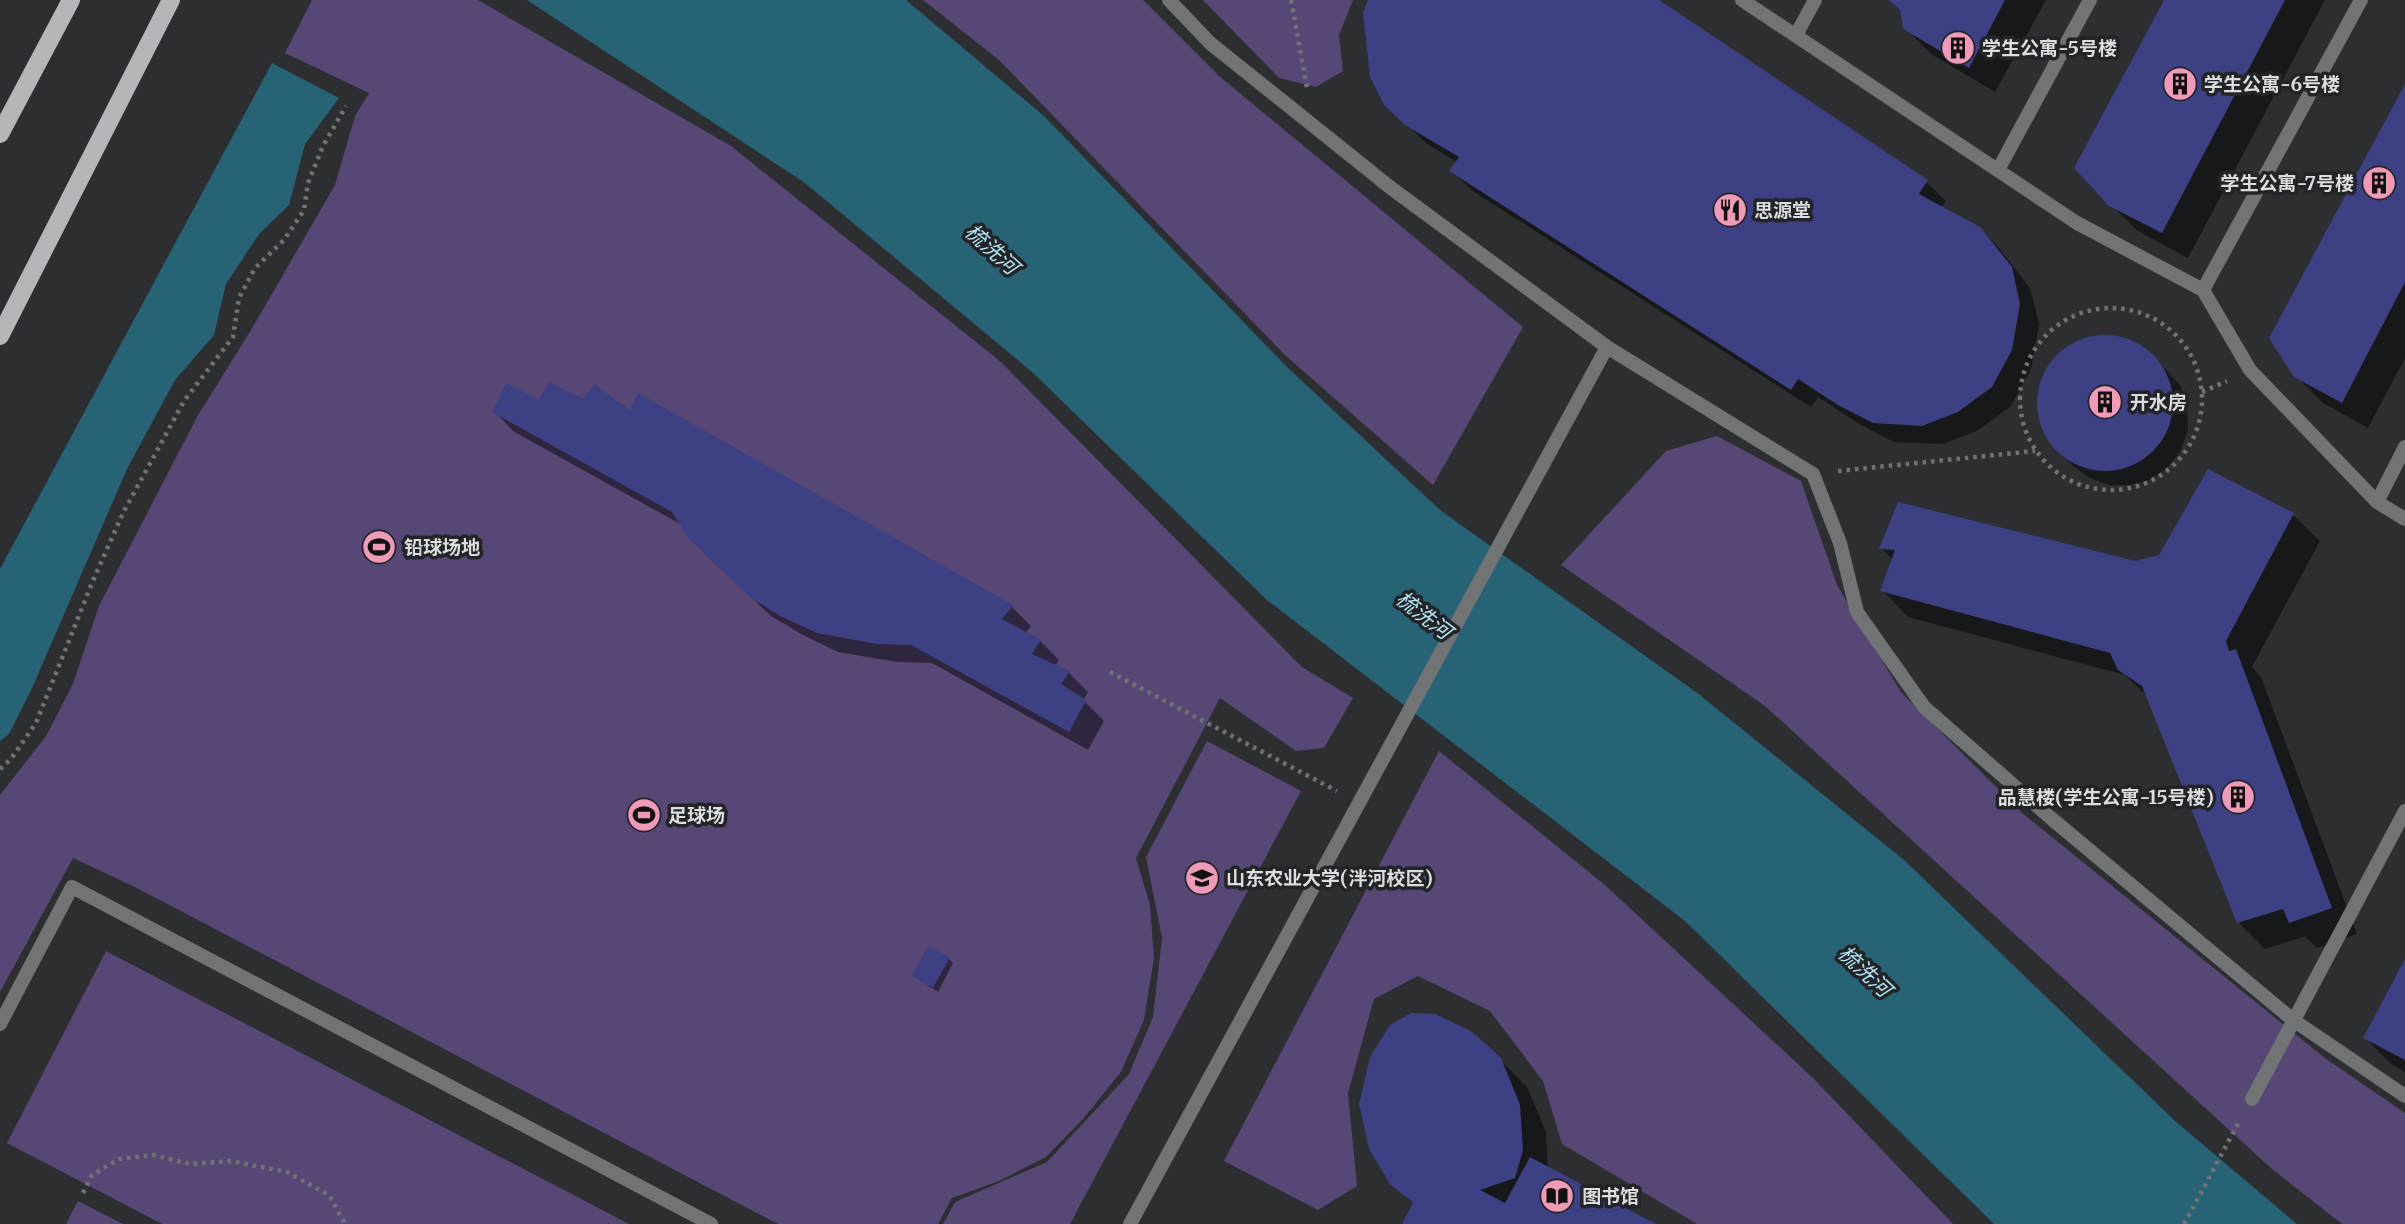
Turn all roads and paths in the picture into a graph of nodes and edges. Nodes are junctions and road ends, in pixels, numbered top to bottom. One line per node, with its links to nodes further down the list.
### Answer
1 (71, 0): 12 (main road)
2 (171, 0): 15 (main road)
3 (1169, 0): 11 (street)
4 (1291, 0): 11 (path)
5 (1742, 0): 9 (street)
6 (1815, 0): 9 (street)
7 (2090, 0): 13 (street)
8 (2361, 0): 14 (street)
9 (1796, 35): 13 (street)
10 (346, 106): 23 (path)
11 (1315, 127): 16 (street)
12 (0, 134)
13 (1998, 170): 14 (street)
14 (2203, 290): 20 (street)
15 (0, 336)
16 (1607, 347): 19 (street); 24 (street)
17 (2405, 447): 20 (street)
18 (2035, 451): 18 (path); 19 (path)
19 (1813, 474): 26 (street)
20 (2377, 502): 21 (street)
21 (2405, 519)
22 (1110, 672): 24 (path)
23 (0, 769)
24 (1359, 802): 33 (street)
25 (2405, 811): 26 (street)
26 (2293, 1020): 28 (street); 29 (street)
27 (0, 1024): 32 (street)
28 (2405, 1096)
29 (2252, 1098): 34 (path)
30 (83, 1192): 31 (path)
31 (345, 1224)
32 (710, 1224)
33 (1130, 1224)
34 (2184, 1224)

